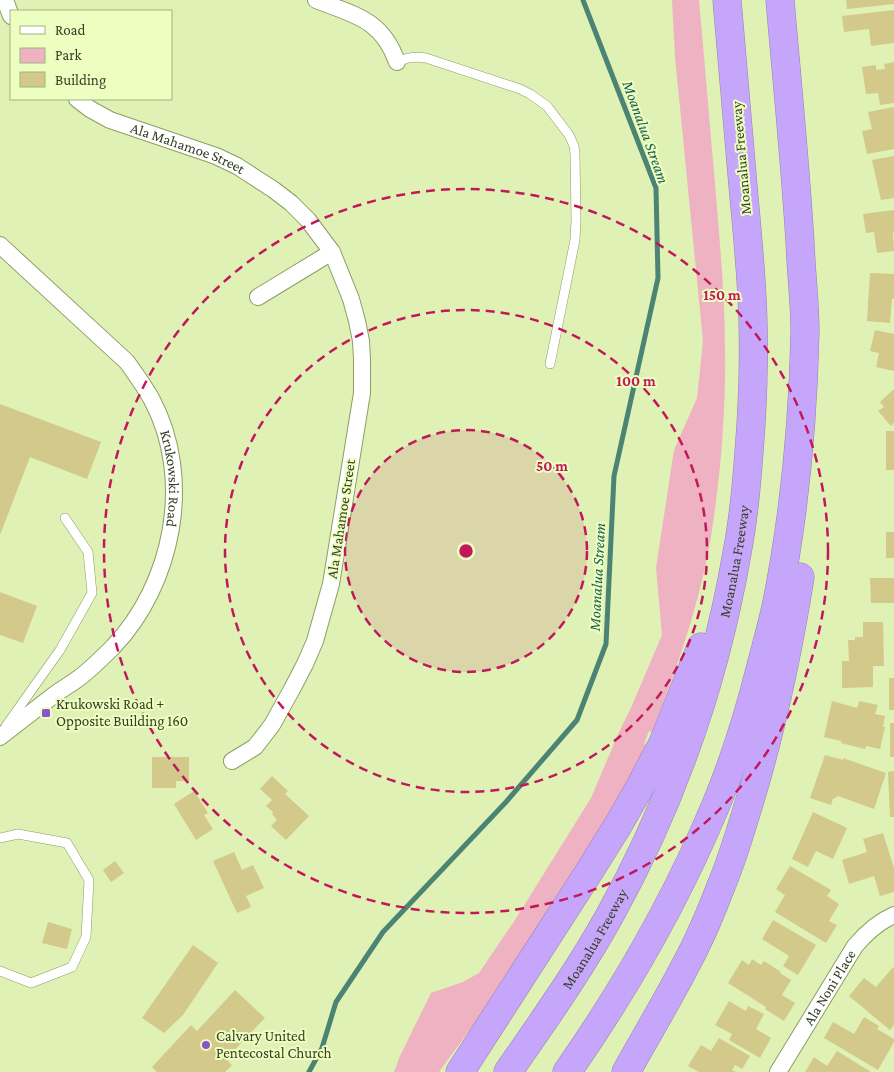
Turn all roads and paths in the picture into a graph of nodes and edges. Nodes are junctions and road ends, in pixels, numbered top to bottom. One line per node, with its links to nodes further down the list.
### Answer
1 (5, 0): 5 (street)
2 (316, 0): 6 (street)
3 (727, 0): 14 (highway, Moanalua Freeway)
4 (780, 0): 11 (highway)
5 (10, 13)
6 (397, 62): 12 (lane)
7 (78, 100): 9 (street, Ala Mahamoe Street)
8 (0, 245): 15 (street, Krukowski Road)
9 (332, 252): 10 (street); 16 (street, Ala Mahamoe Street)
10 (258, 297)
11 (805, 330): 22 (highway); 23 (highway)
12 (550, 364)
13 (65, 518): 15 (lane)
14 (738, 552): 20 (highway); 21 (highway, Moanalua Freeway)
15 (0, 736)
16 (232, 761)
17 (0, 838): 19 (lane)
18 (894, 915): 24 (street, Ala Noni Place)
19 (0, 972)
20 (463, 1065)
21 (508, 1072)
22 (567, 1072)
23 (626, 1072)
24 (778, 1072)

